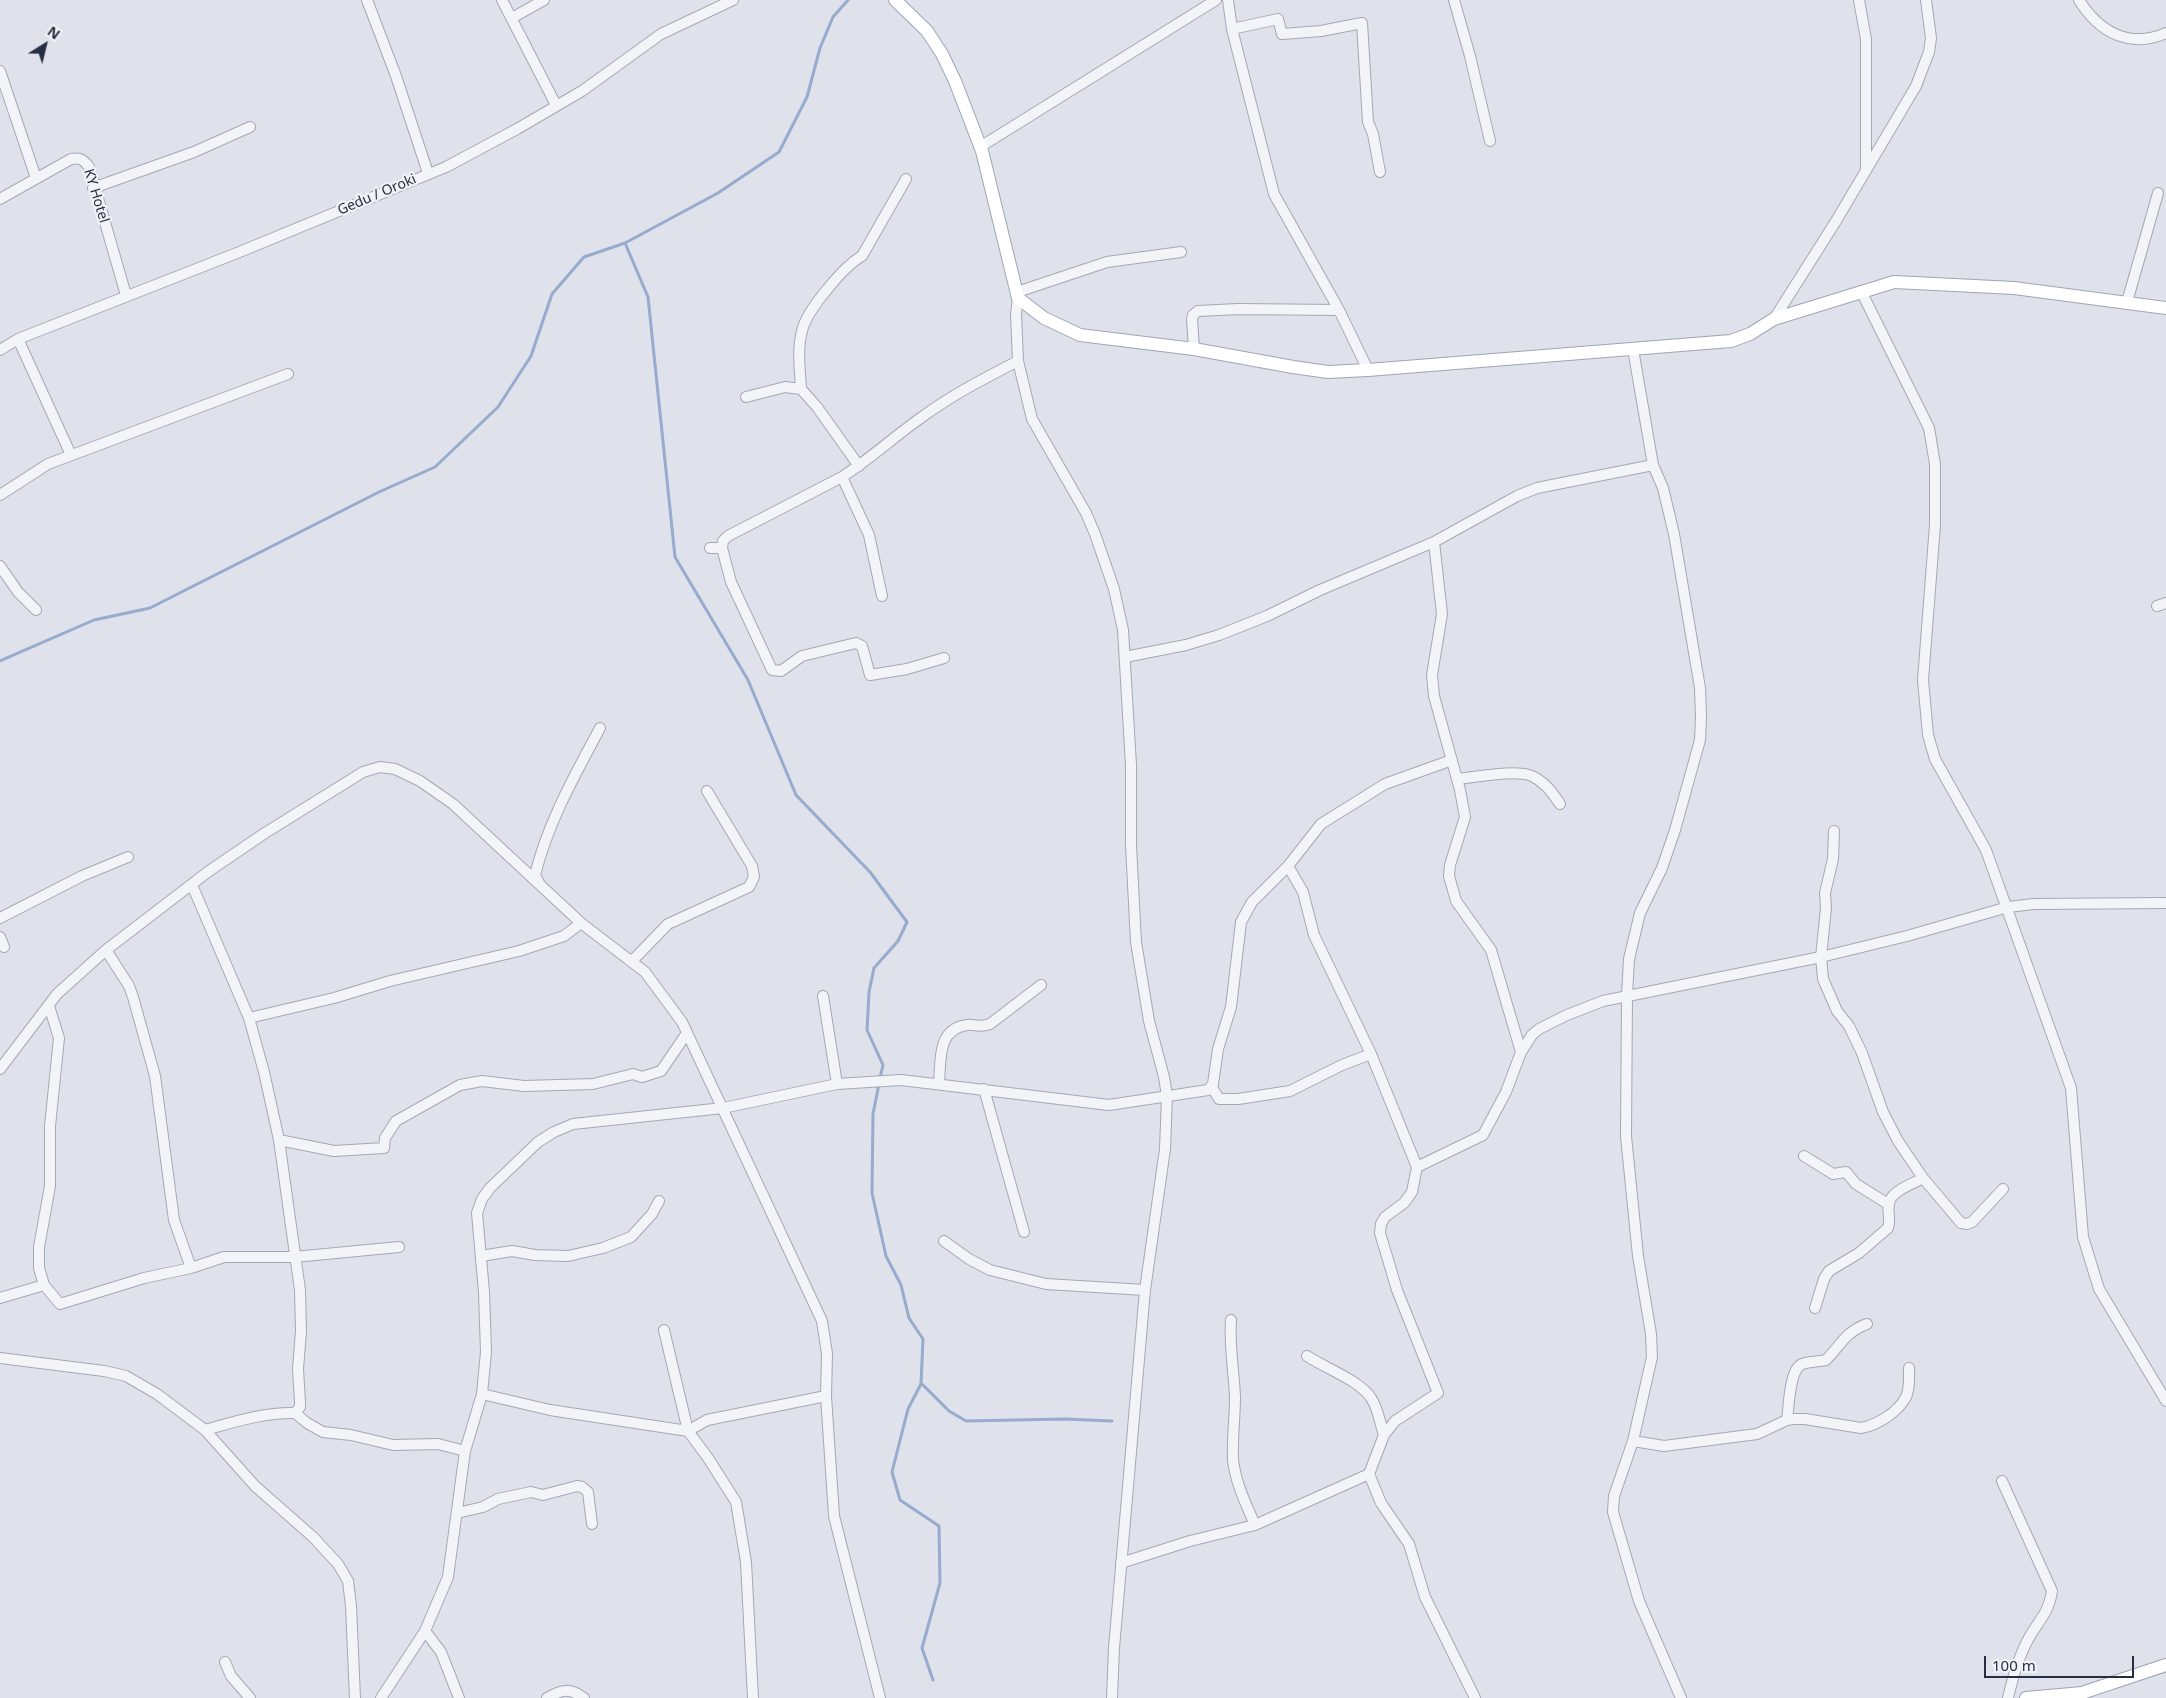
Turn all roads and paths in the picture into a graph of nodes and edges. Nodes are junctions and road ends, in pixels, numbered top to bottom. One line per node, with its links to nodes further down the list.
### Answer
1 (367, 0): 22 (street)
2 (502, 0): 12 (street)
3 (544, 0): 12 (street)
4 (733, 0): 16 (street, Gedu / Oroki)
5 (896, 0): 19 (main road)
6 (1216, 0): 19 (street)
7 (1228, 0): 13 (street)
8 (1454, 0): 18 (street)
9 (1859, 0): 20 (street)
10 (1926, 0): 20 (street)
11 (2079, 0): 14 (street)
12 (512, 18): 16 (street)
13 (1232, 29): 21 (street); 34 (street)
14 (2166, 33)
15 (0, 71): 23 (street)
16 (556, 105): 22 (street, Gedu / Oroki)
17 (250, 128): 25 (street)
18 (1490, 141)
19 (980, 147): 31 (main road)
20 (1866, 169): 35 (street)
21 (1380, 172)
22 (428, 173): 30 (street, Gedu / Oroki)
23 (36, 178): 25 (street, KY Hotel); 27 (street, KY Hotel)
24 (906, 179): 43 (street)
25 (93, 188): 30 (street, KY Hotel)
26 (2158, 193): 32 (street)
27 (0, 199)
28 (1181, 252): 31 (street)
29 (1861, 291): 32 (main road); 35 (main road); 69 (street)
30 (126, 295): 36 (street, Gedu / Oroki)
31 (1018, 295): 37 (main road); 40 (street)
32 (2127, 302): 33 (main road)
33 (2166, 308)
34 (1339, 310): 37 (street); 41 (street)
35 (1774, 318): 38 (main road)
36 (18, 339): 39 (street, Gedu / Oroki); 45 (street)
37 (1194, 348): 41 (main road)
38 (1633, 349): 41 (main road); 46 (street)
39 (0, 350)
40 (1018, 361): 47 (street); 56 (street)
41 (1368, 370)
42 (288, 374): 45 (street)
43 (801, 389): 44 (street); 47 (street)
44 (746, 397)
45 (70, 455): 49 (street)
46 (1654, 465): 50 (street); 78 (street)
47 (859, 466): 48 (street)
48 (842, 477): 52 (street); 54 (street)
49 (0, 495)
50 (1434, 542): 56 (street); 59 (street)
51 (710, 548): 52 (street)
52 (722, 548): 57 (street)
53 (0, 566): 55 (street)
54 (882, 596)
55 (36, 610)
56 (1125, 657): 90 (street)
57 (944, 658)
58 (600, 728): 67 (street)
59 (1452, 760): 60 (street); 65 (street)
60 (1457, 779): 62 (street); 83 (street)
61 (707, 791): 76 (street)
62 (1560, 804)
63 (1834, 831): 75 (street)
64 (128, 857): 70 (street)
65 (1288, 866): 84 (street); 88 (street)
66 (192, 885): 67 (street); 74 (street); 81 (street)
67 (542, 888): 71 (street)
68 (2166, 903): 69 (street)
69 (2008, 907): 75 (street); 117 (street)
70 (0, 918)
71 (581, 923): 76 (street); 81 (street)
72 (0, 937): 73 (street)
73 (4, 947)
74 (106, 950): 80 (street); 104 (street)
75 (1821, 957): 78 (street); 95 (street)
76 (632, 961): 82 (street)
77 (1041, 985): 86 (street)
78 (1627, 995): 83 (street); 123 (street)
79 (823, 996): 87 (street)
80 (49, 1006): 85 (street); 105 (street)
81 (249, 1018): 92 (street)
82 (687, 1033): 91 (street); 92 (street)
83 (1521, 1052): 94 (street)
84 (1371, 1054): 88 (street); 94 (street)
85 (0, 1069)
86 (939, 1083): 87 (street); 89 (street)
87 (837, 1084): 91 (street)
88 (1212, 1087): 90 (street)
89 (984, 1089): 90 (street); 99 (street)
90 (1167, 1096): 106 (street)
91 (723, 1108): 102 (street); 116 (street)
92 (279, 1140): 103 (street)
93 (1804, 1156): 98 (street)
94 (1417, 1167): 122 (street)
95 (1923, 1178): 96 (street); 98 (street)
96 (2003, 1189)
97 (659, 1202): 102 (street)
98 (1888, 1204): 108 (street)
99 (1024, 1232)
100 (944, 1241): 106 (street)
101 (399, 1247): 103 (street)
102 (481, 1256): 115 (street)
103 (294, 1257): 104 (street); 118 (street)
104 (191, 1268): 105 (street)
105 (44, 1286): 107 (street)
106 (1144, 1290): 130 (street)
107 (0, 1298)
108 (1815, 1308)
109 (1231, 1320): 129 (street)
110 (1867, 1324): 119 (street)
111 (664, 1330): 121 (street)
112 (1307, 1356): 122 (street)
113 (0, 1358): 120 (street)
114 (1909, 1368): 119 (street)
115 (482, 1394): 121 (street); 124 (street)
116 (826, 1396): 121 (street); 141 (street)
117 (2166, 1401)
118 (295, 1413): 120 (street); 124 (street)
119 (1787, 1420): 123 (street)
120 (205, 1430): 135 (street)
121 (688, 1431): 140 (street)
122 (1384, 1435): 125 (street)
123 (1632, 1441): 144 (street)
124 (465, 1451): 127 (street)
125 (1369, 1474): 129 (street); 143 (street)
126 (2002, 1481): 145 (street)
127 (457, 1513): 128 (street); 131 (street)
128 (592, 1524)
129 (1255, 1525): 130 (street)
130 (1121, 1563): 142 (street)
131 (425, 1631): 136 (street); 137 (street)
132 (225, 1662): 134 (street)
133 (2166, 1665): 146 (main road)
134 (250, 1698)
135 (355, 1698)
136 (381, 1698)
137 (459, 1698)
138 (547, 1698): 139 (street)
139 (584, 1698)
140 (752, 1698)
141 (880, 1698)
142 (1112, 1698)
143 (1476, 1698)
144 (1682, 1698)
145 (2008, 1698)
146 (2026, 1698)

